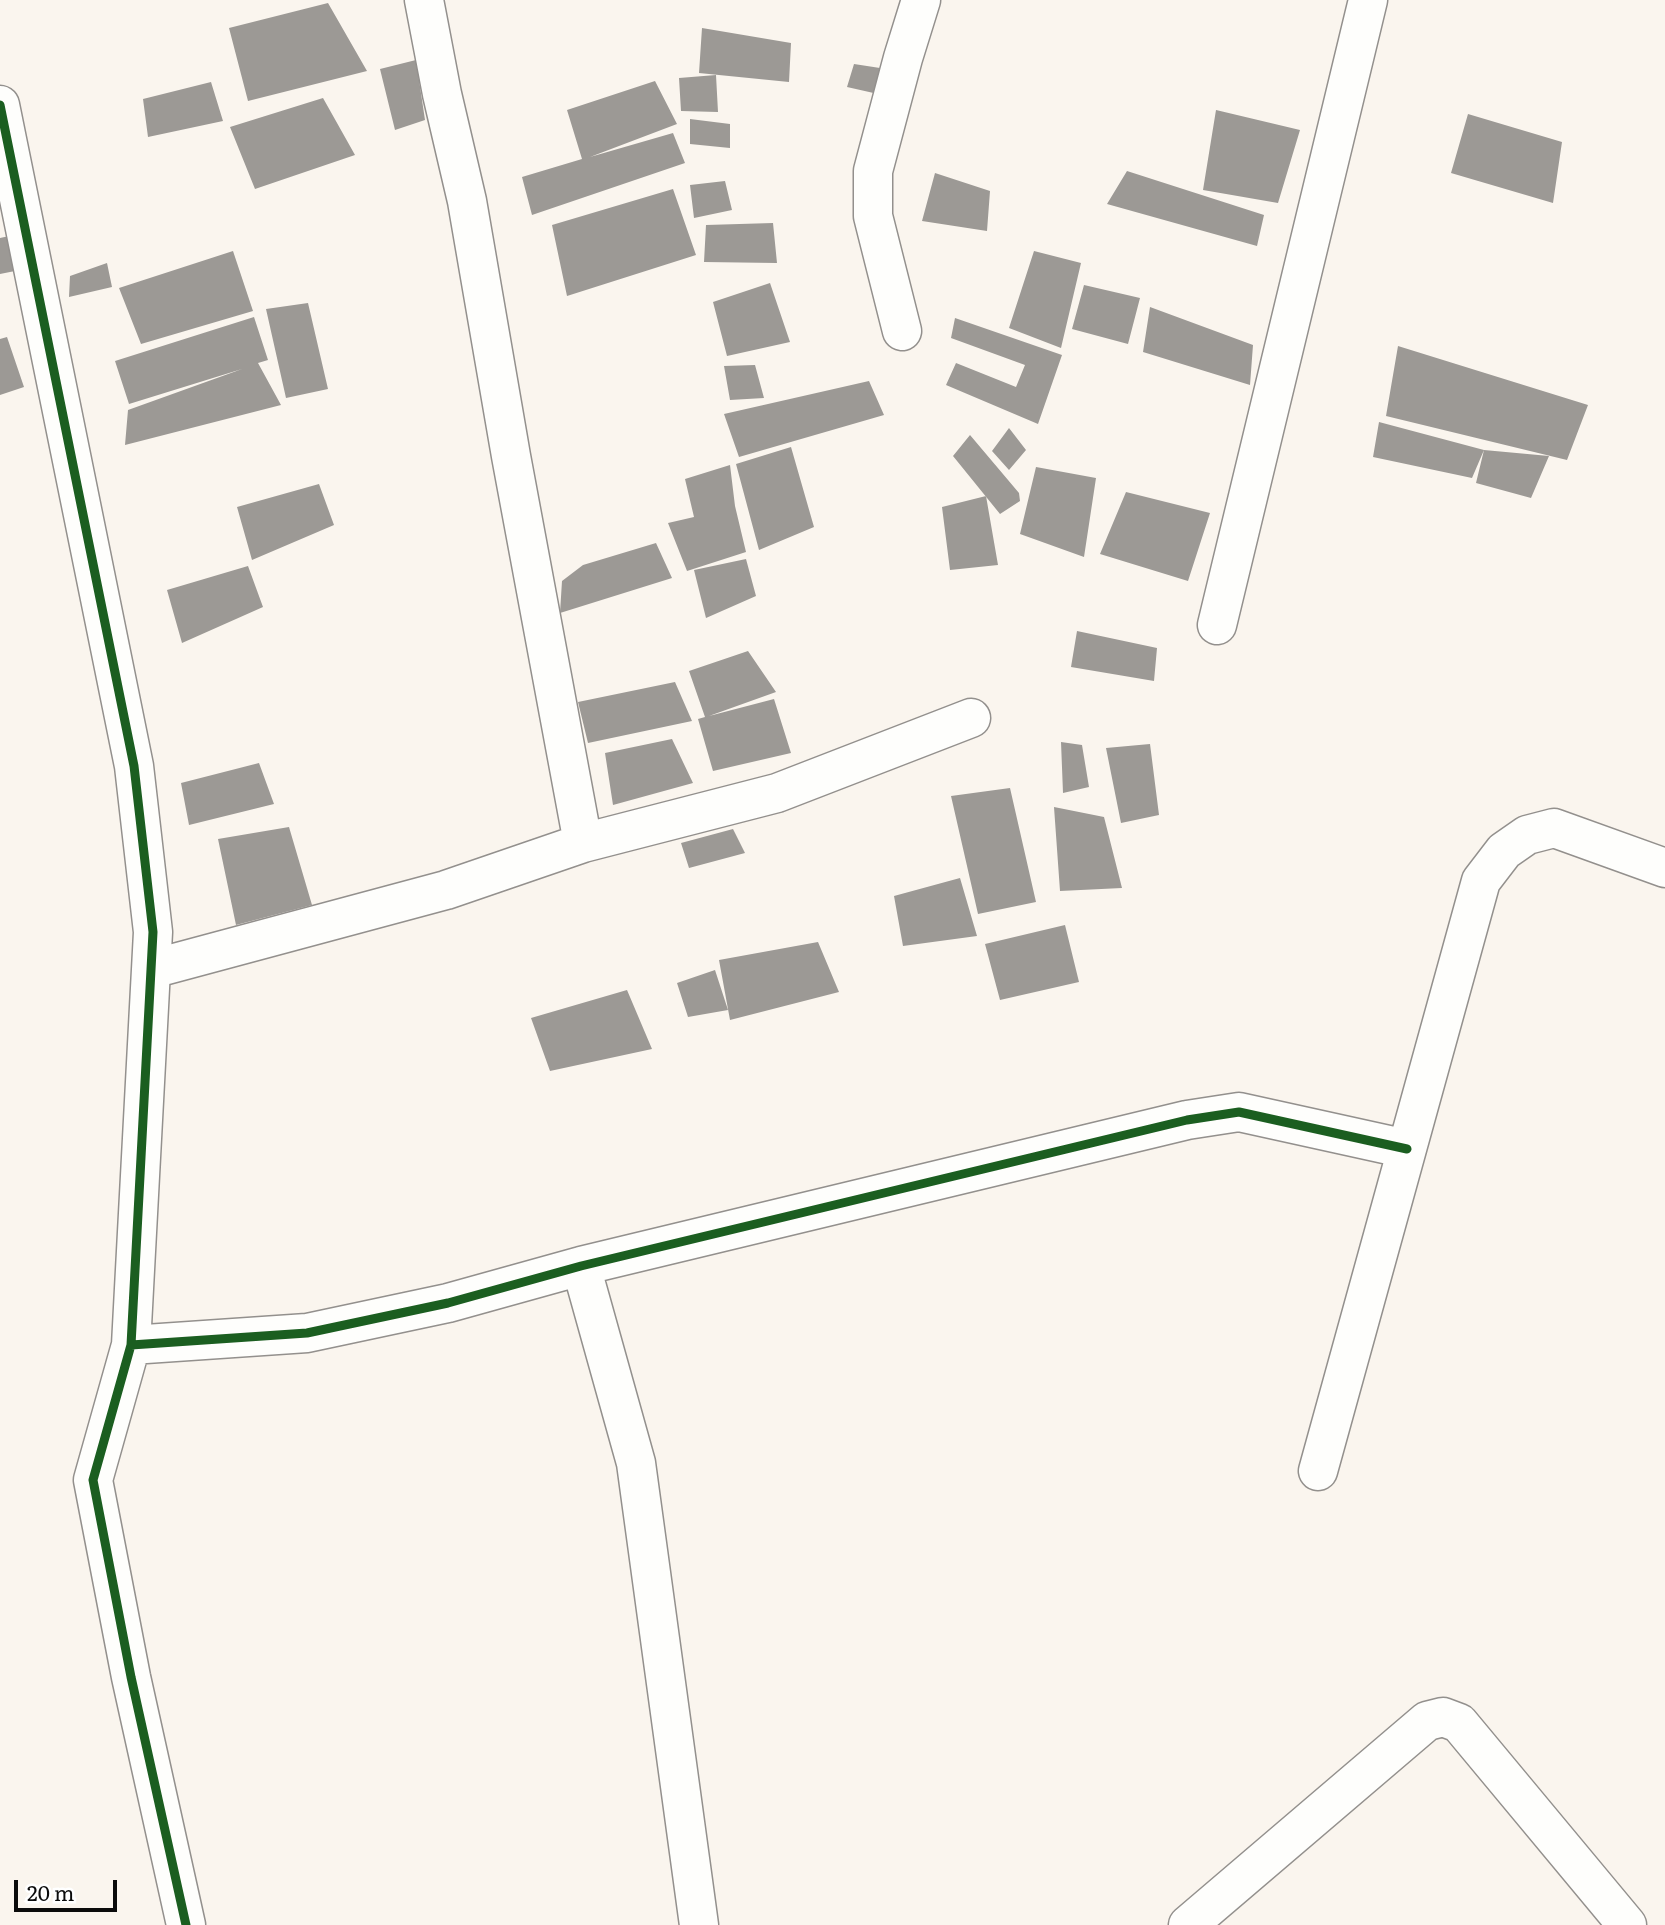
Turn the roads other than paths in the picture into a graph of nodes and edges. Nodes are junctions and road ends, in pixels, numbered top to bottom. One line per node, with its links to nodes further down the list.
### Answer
1 (424, 0): 8 (street)
2 (921, 0): 5 (street)
3 (1368, 0): 6 (street)
4 (0, 105): 10 (street)
5 (902, 331)
6 (1217, 625)
7 (971, 718): 8 (street)
8 (583, 843): 10 (street)
9 (1665, 868): 11 (street)
10 (152, 970): 13 (street)
11 (1407, 1149): 12 (street); 14 (street)
12 (581, 1266): 13 (street); 16 (street)
13 (131, 1345): 15 (street)
14 (1318, 1471)
15 (186, 1925)
16 (699, 1925)
17 (1188, 1925): 18 (street)
18 (1627, 1925)

